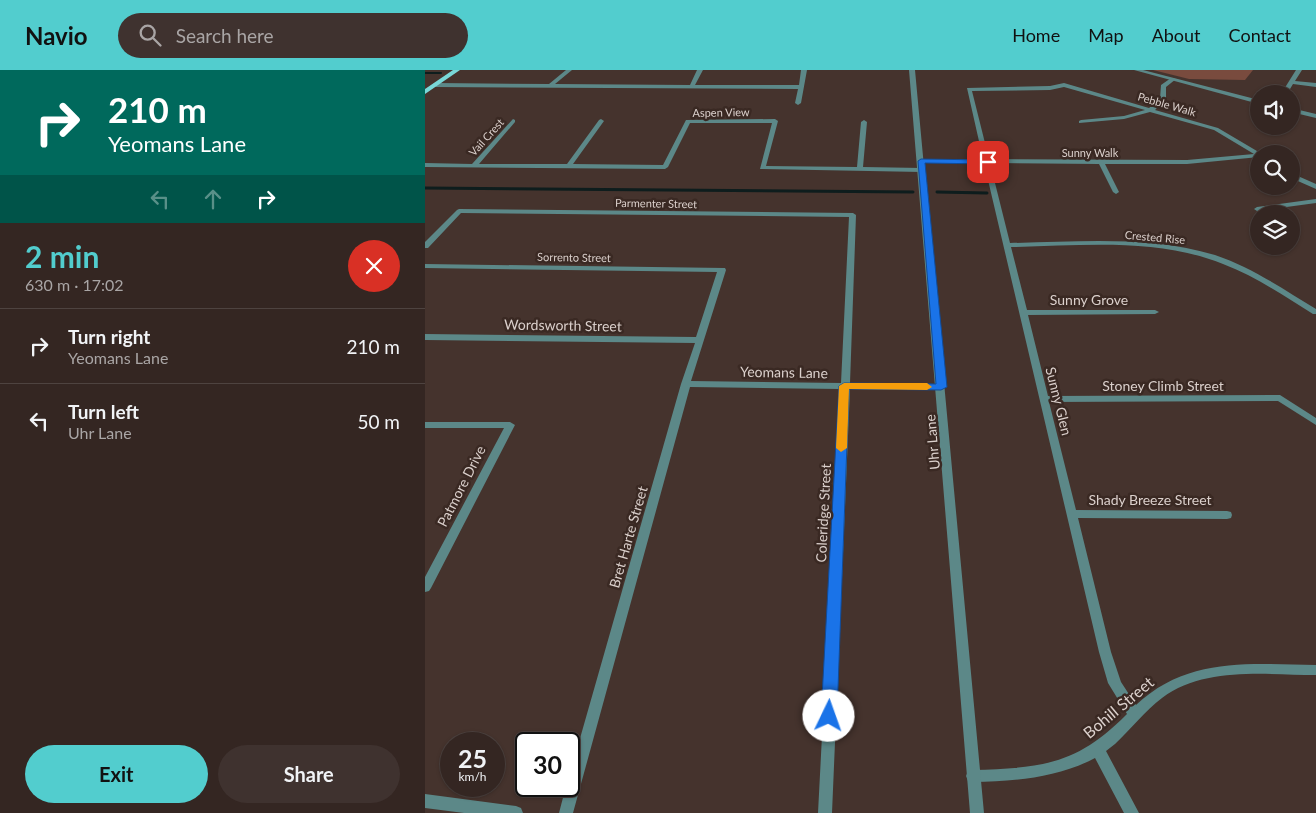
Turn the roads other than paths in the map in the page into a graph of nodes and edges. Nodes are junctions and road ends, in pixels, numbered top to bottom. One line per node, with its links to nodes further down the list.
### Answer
1 (457, 70): 10 (main road)
2 (569, 70): 13 (street)
3 (700, 70): 14 (street)
4 (804, 70): 15 (street)
5 (912, 70): 32 (street, Uhr Lane)
6 (1137, 70): 8 (street)
7 (1299, 70): 9 (street)
8 (1173, 79): 18 (street); 20 (street)
9 (1293, 82): 11 (street); 12 (street)
10 (435, 85): 13 (street); 17 (main road)
11 (1291, 85)
12 (1316, 85)
13 (550, 86): 14 (street)
14 (692, 86): 15 (street)
15 (801, 87): 19 (street)
16 (969, 89): 20 (street, Pebble Walk); 29 (street, Sunny Glen)
17 (425, 92)
18 (1250, 100)
19 (798, 103)
20 (1148, 109): 26 (street); 27 (street, Pebble Walk)
21 (1300, 112): 22 (street)
22 (1316, 116)
23 (601, 120): 34 (street)
24 (513, 121): 33 (street, Vail Crest)
25 (863, 122): 35 (street)
26 (1081, 122)
27 (1250, 148)
28 (1250, 155): 30 (street, Sunny Walk)
29 (988, 162): 30 (street, Sunny Walk); 32 (street, Sunny Walk); 42 (street, Sunny Glen)
30 (1101, 162): 38 (street)
31 (425, 165): 33 (street, Aspen View)
32 (922, 165): 35 (street, Aspen View); 53 (street, Uhr Lane)
33 (474, 166): 34 (street, Aspen View)
34 (568, 166): 35 (street, Aspen View)
35 (860, 169)
36 (1300, 179): 37 (street)
37 (1316, 187)
38 (1117, 192)
39 (1316, 201): 40 (street)
40 (1286, 205)
41 (853, 214): 43 (street, Parmenter Street); 52 (street, Coleridge Street)
42 (1007, 245): 47 (street, Crested Rise); 48 (street, Sunny Glen)
43 (425, 246)
44 (425, 266): 45 (street, Sorrento Street)
45 (722, 270): 50 (street, Bret Harte Street)
46 (1155, 312): 48 (street, Sunny Grove)
47 (1316, 312)
48 (1023, 313): 54 (street, Sunny Glen)
49 (425, 336): 50 (street, Wordsworth Street)
50 (700, 340): 51 (street, Bret Harte Street)
51 (686, 384): 52 (street, Yeomans Lane); 66 (street, Bret Harte Street)
52 (844, 386): 53 (street, Yeomans Lane); 67 (street, Coleridge Street)
53 (941, 387): 63 (street, Uhr Lane)
54 (1045, 399): 55 (street, Stoney Climb Street); 57 (street, Sunny Glen)
55 (1316, 422)
56 (425, 425): 59 (street, Patmore Drive)
57 (1072, 514): 58 (street, Shady Breeze Street); 61 (street, Sunny Glen)
58 (1227, 515)
59 (425, 588)
60 (1316, 670): 61 (street, Bohill Street)
61 (1134, 714): 62 (street, Bohill Street)
62 (1098, 749): 63 (street, Bohill Street); 69 (street)
63 (973, 776): 68 (street, Uhr Lane)
64 (432, 806): 65 (street)
65 (516, 813)
66 (566, 813)
67 (825, 813)
68 (977, 813)
69 (1132, 813)

